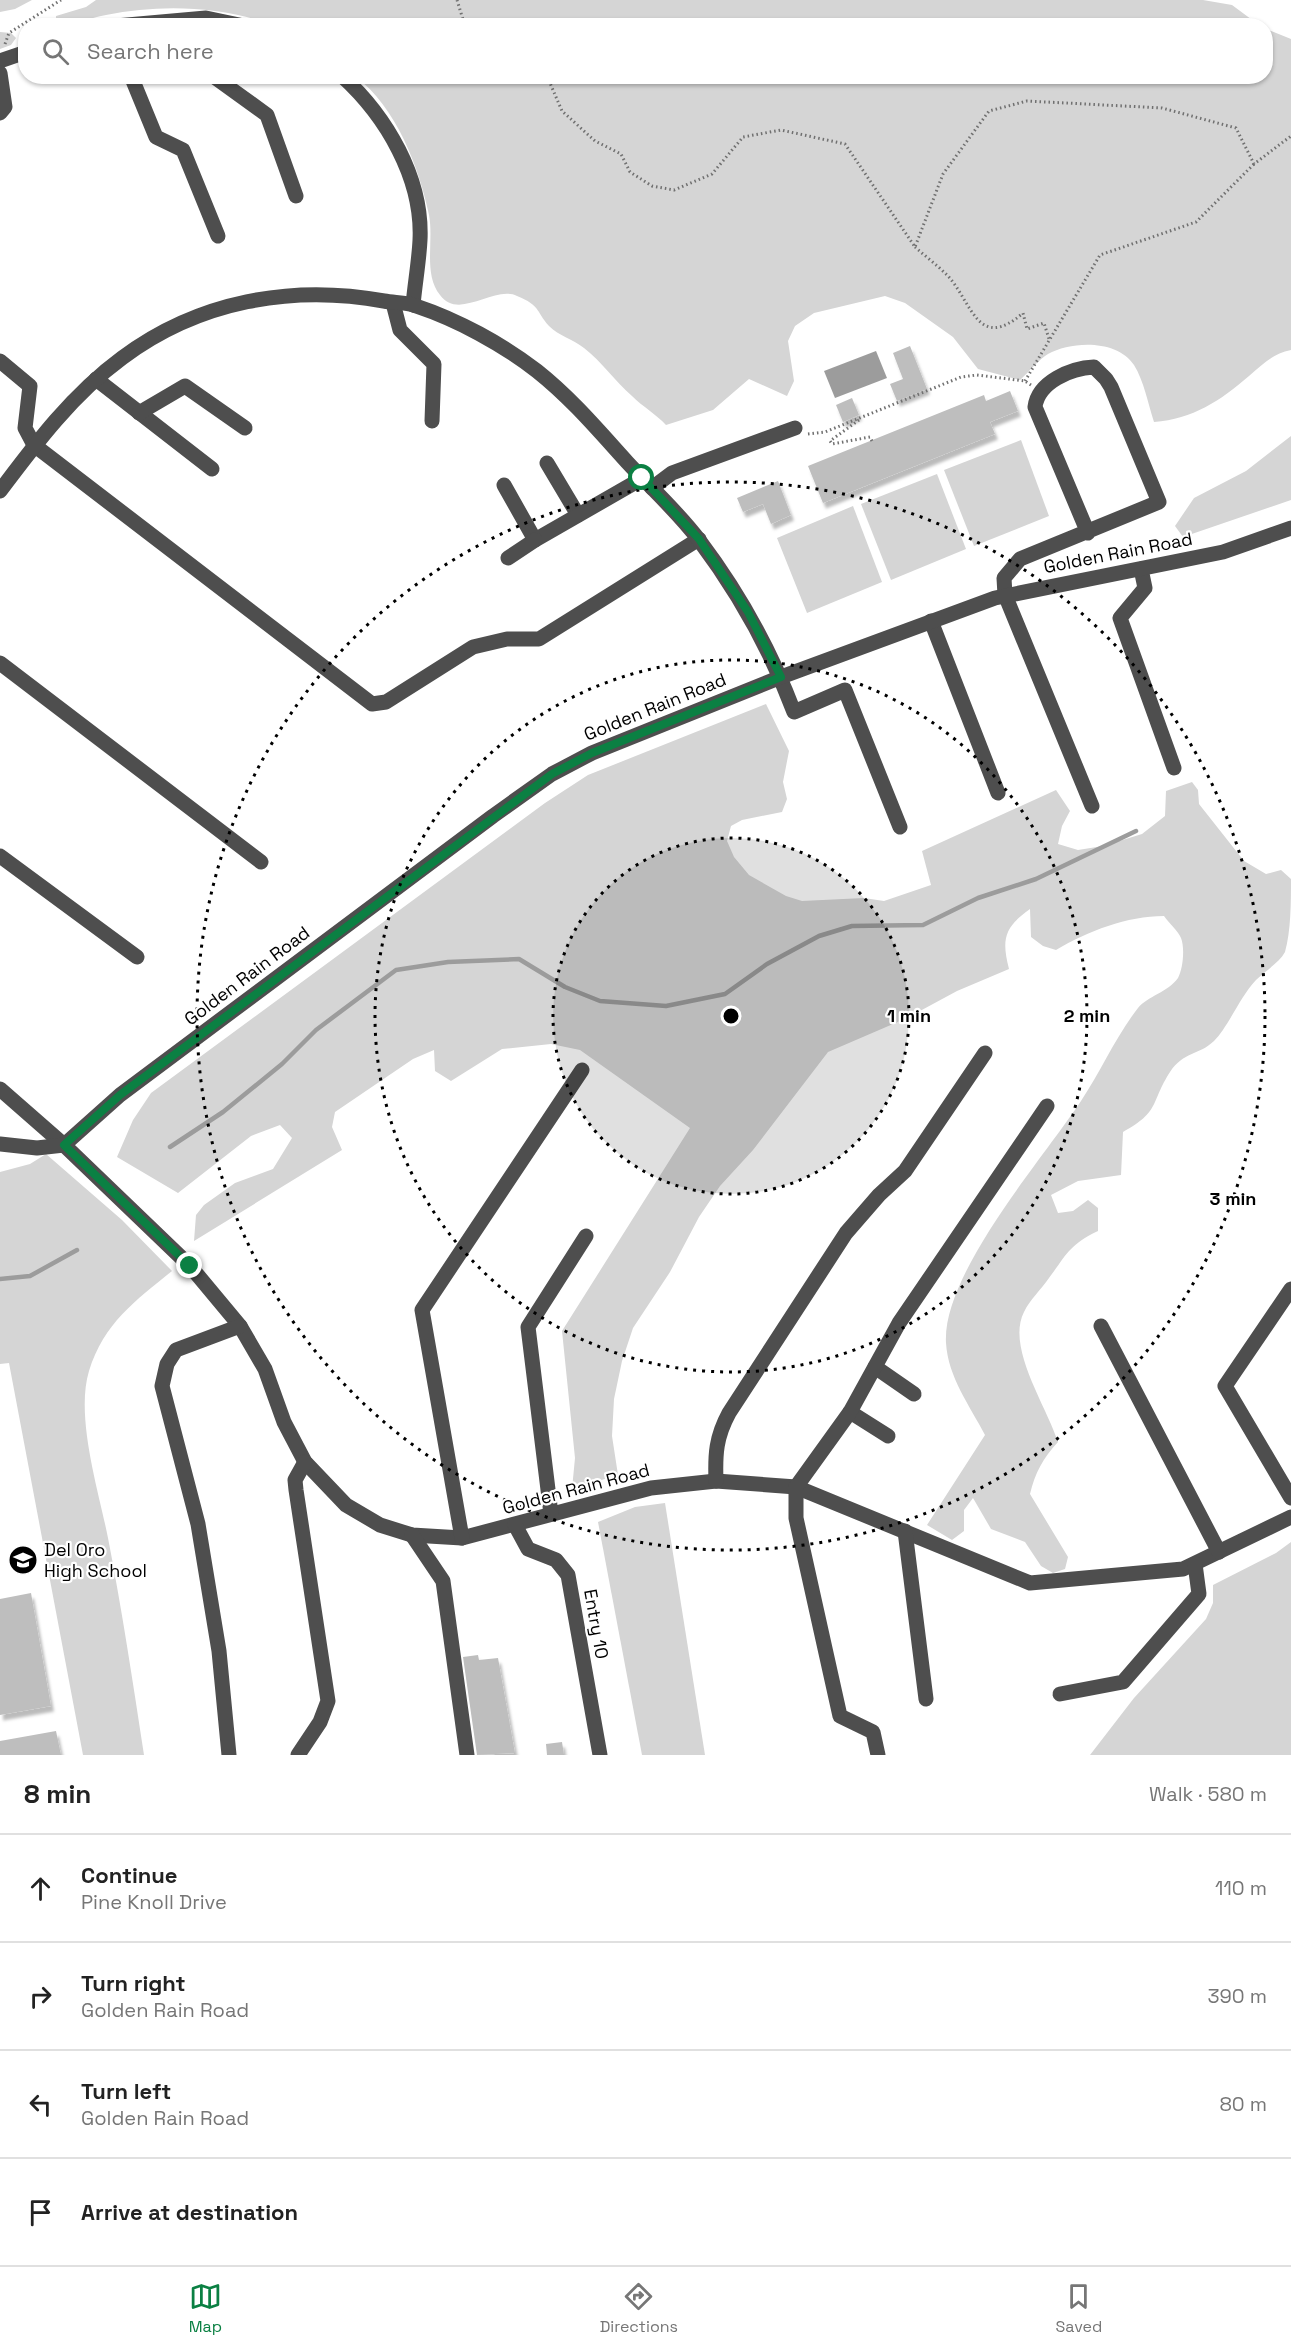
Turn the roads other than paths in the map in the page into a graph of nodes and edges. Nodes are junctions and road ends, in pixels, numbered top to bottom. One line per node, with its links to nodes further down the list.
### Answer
1 (18, 53): 2 (street)
2 (2, 55)
3 (0, 73): 7 (street)
4 (134, 84): 9 (street)
5 (224, 84): 8 (street)
6 (350, 84): 11 (street)
7 (0, 113)
8 (296, 195)
9 (218, 236)
10 (393, 303): 11 (street); 13 (street); 15 (street)
11 (413, 304): 21 (street)
12 (0, 361): 18 (street)
13 (96, 379): 14 (street); 18 (street)
14 (139, 413): 16 (street); 20 (street)
15 (432, 421)
16 (245, 428)
17 (795, 428): 21 (street)
18 (34, 445): 23 (street); 27 (street)
19 (548, 463): 24 (street)
20 (212, 469)
21 (647, 483): 24 (street); 27 (street)
22 (504, 485): 28 (street)
23 (0, 491)
24 (578, 515): 28 (street)
25 (1088, 532): 25 (street); 31 (street)
26 (1290, 532): 30 (street, Golden Rain Road)
27 (699, 539): 34 (street)
28 (535, 540): 29 (street)
29 (507, 558)
30 (1142, 569): 31 (street, Golden Rain Road); 35 (street)
31 (1005, 595): 32 (street, Golden Rain Road); 37 (street)
32 (931, 621): 34 (street, Golden Rain Road); 36 (street)
33 (0, 663): 40 (street)
34 (781, 677): 38 (street); 47 (street, Golden Rain Road)
35 (1174, 768)
36 (998, 793)
37 (1092, 806)
38 (900, 827)
39 (0, 856): 41 (street)
40 (261, 862)
41 (137, 957)
42 (985, 1053): 57 (street)
43 (582, 1070): 65 (street)
44 (0, 1089): 47 (street, Golden Rain Road)
45 (1047, 1106): 52 (street)
46 (3, 1141): 47 (street)
47 (64, 1145): 50 (street, Golden Rain Road)
48 (586, 1236): 60 (street)
49 (1291, 1289): 59 (street)
50 (240, 1326): 56 (street, Golden Rain Road); 70 (street)
51 (1101, 1326): 66 (street)
52 (875, 1366): 53 (street); 54 (street)
53 (914, 1394)
54 (850, 1412): 55 (street); 58 (street)
55 (888, 1436)
56 (305, 1462): 64 (street, Golden Rain Road); 71 (street)
57 (716, 1481): 58 (street, Golden Rain Road); 60 (street, Golden Rain Road)
58 (796, 1487): 63 (street, Golden Rain Road); 74 (street)
59 (1291, 1498)
60 (551, 1514): 62 (street, Golden Rain Road)
61 (1291, 1517): 66 (street, Golden Rain Road)
62 (515, 1525): 65 (street, Golden Rain Road); 73 (street, Entry 10)
63 (905, 1531): 67 (street, Golden Rain Road); 69 (street)
64 (411, 1535): 65 (street, Golden Rain Road); 72 (street)
65 (462, 1538)
66 (1219, 1552): 67 (street, Golden Rain Road)
67 (1195, 1563): 68 (street)
68 (1060, 1695)
69 (926, 1699)
70 (229, 1755)
71 (298, 1755)
72 (467, 1755)
73 (600, 1755)
74 (878, 1755)

